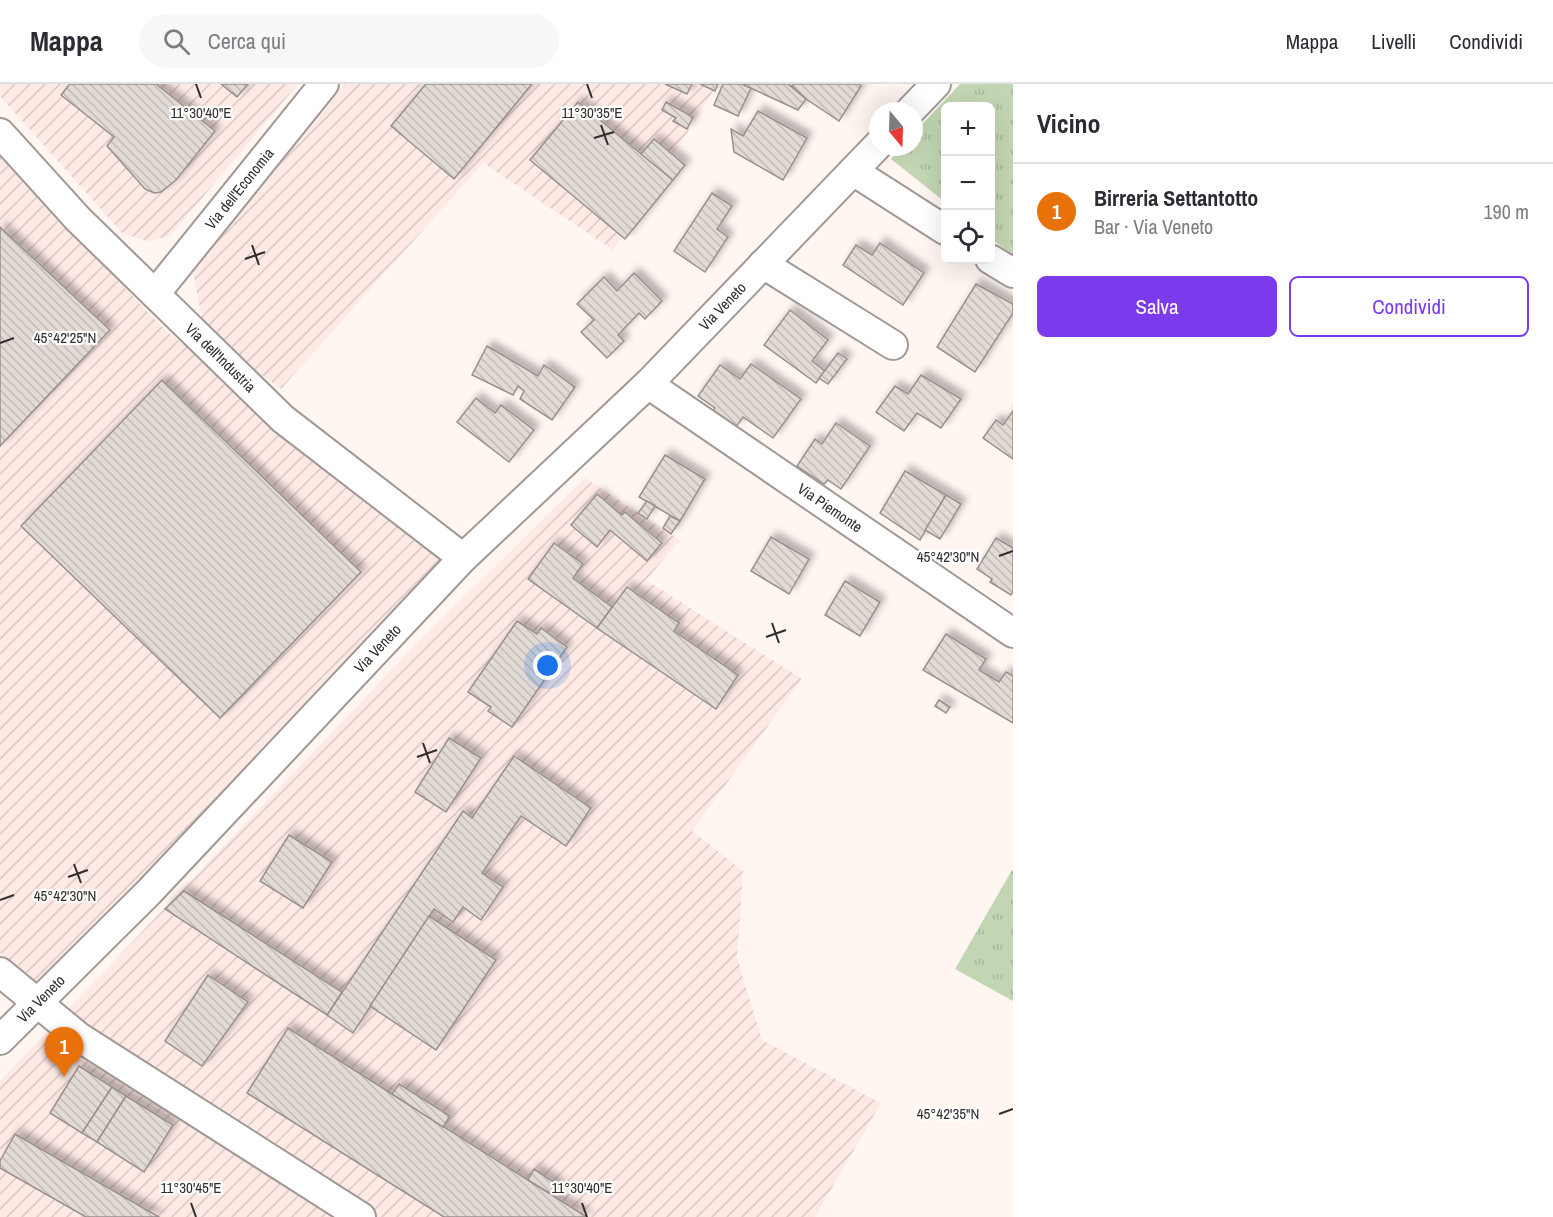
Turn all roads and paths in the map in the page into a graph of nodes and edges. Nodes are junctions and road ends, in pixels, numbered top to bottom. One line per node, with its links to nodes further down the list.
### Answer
1 (324, 84): 11 (street, Via dell'Economia)
2 (936, 84): 3 (street)
3 (919, 102)
4 (0, 133): 11 (street, Via dell'Industria)
5 (869, 154): 6 (street, Via Veneto)
6 (853, 171): 7 (street); 9 (street, Via Veneto)
7 (941, 227)
8 (995, 262): 10 (street)
9 (763, 264): 12 (street); 13 (street, Via Veneto)
10 (1013, 273)
11 (155, 294): 14 (street, Via dell'Industria)
12 (893, 345)
13 (648, 384): 14 (street, Via Veneto); 15 (street, Via Piemonte)
14 (463, 558): 17 (street, Via Veneto)
15 (1013, 633)
16 (0, 972): 17 (street)
17 (37, 1002): 18 (street, Via Veneto); 19 (street)
18 (0, 1040)
19 (361, 1217)

